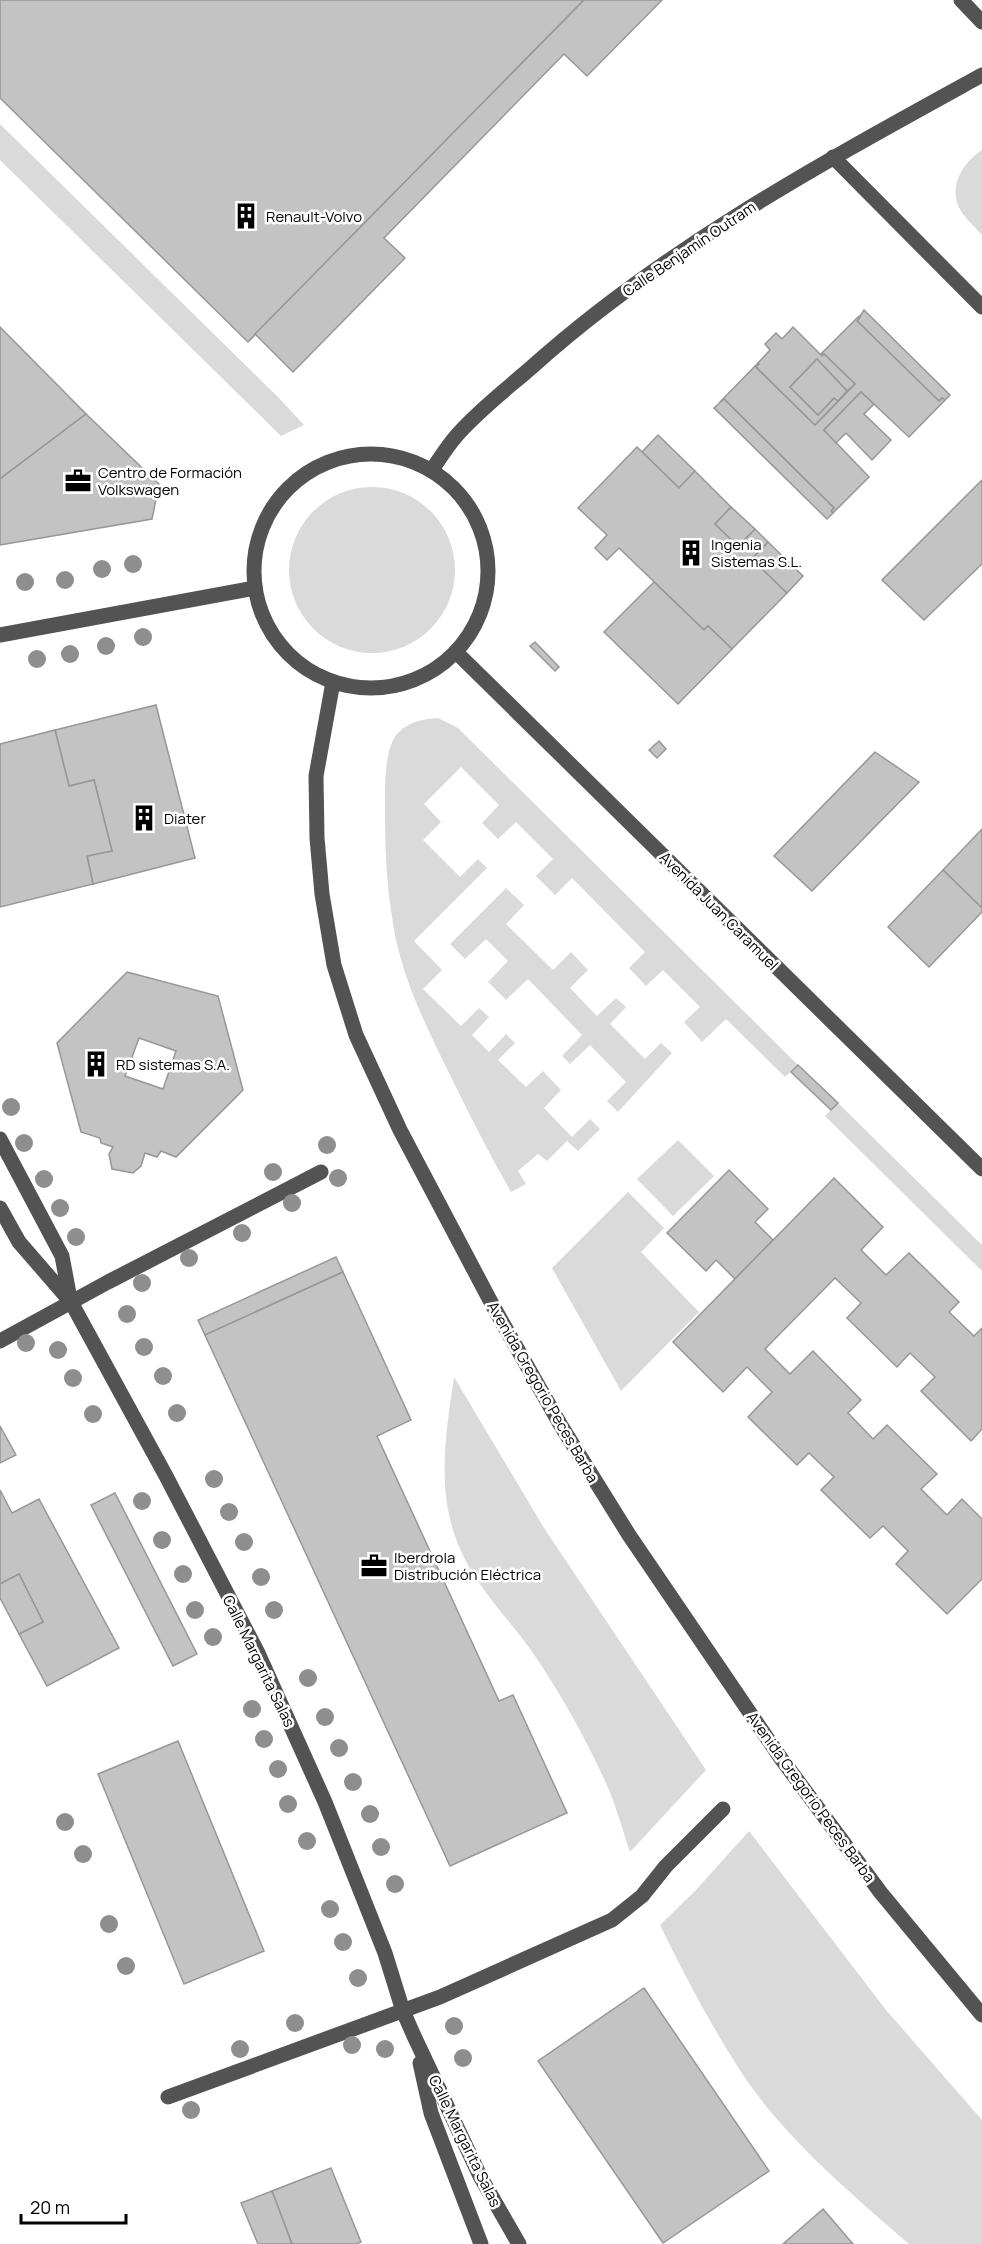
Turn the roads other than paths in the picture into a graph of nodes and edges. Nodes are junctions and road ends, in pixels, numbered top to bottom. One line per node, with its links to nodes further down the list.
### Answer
1 (961, 0): 2 (street)
2 (982, 22)
3 (982, 75): 4 (street, Calle Benjamín Outram)
4 (833, 158): 5 (street); 6 (street, Calle Benjamín Outram)
5 (982, 307)
6 (432, 470): 7 (street); 9 (street)
7 (255, 588): 8 (street); 10 (street)
8 (0, 635)
9 (456, 652): 10 (street); 12 (street, Avenida Juan Caramuel)
10 (333, 682): 19 (street, Avenida Gregorio Peces Barba)
11 (0, 1139): 15 (street, Calle Margarita Salas)
12 (982, 1169)
13 (321, 1172): 15 (street)
14 (0, 1208): 15 (street, Calle Margarita Salas)
15 (71, 1302): 16 (street); 18 (street, Calle Margarita Salas)
16 (0, 1341)
17 (723, 1809): 18 (street)
18 (403, 2011): 20 (street, Calle Margarita Salas); 21 (street)
19 (982, 2015)
20 (414, 2036): 22 (street, Calle Margarita Salas); 23 (street, Calle Margarita Salas)
21 (168, 2097)
22 (481, 2244)
23 (519, 2244)

